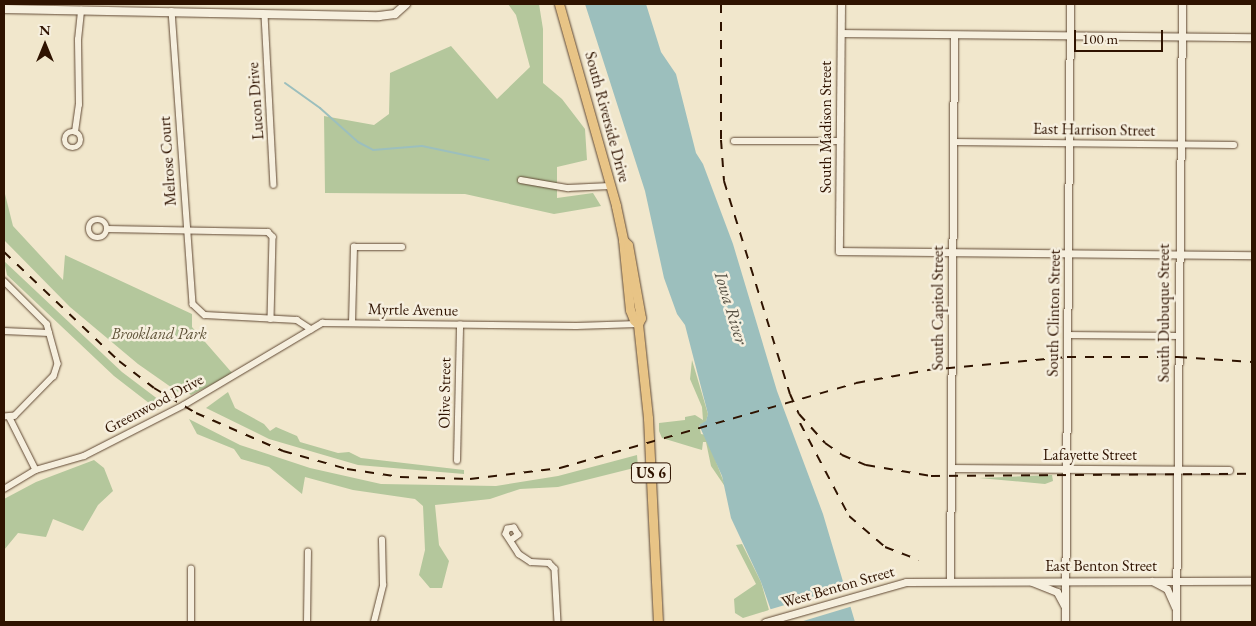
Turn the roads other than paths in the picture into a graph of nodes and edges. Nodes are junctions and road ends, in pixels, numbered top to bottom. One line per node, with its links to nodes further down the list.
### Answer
1 (559, 4): 25 (main road, South Riverside Drive / US 6)
2 (841, 4): 11 (street, South Madison Street)
3 (1070, 4): 13 (street, South Clinton Street)
4 (1182, 4): 14 (street, South Dubuque Street)
5 (405, 6): 10 (main road)
6 (227, 8): 9 (main road); 10 (main road)
7 (4, 9): 8 (main road)
8 (81, 10): 9 (main road); 16 (street)
9 (172, 11): 27 (street, Melrose Court)
10 (265, 15): 24 (street, Lucon Drive)
11 (841, 33): 12 (street); 18 (street, South Madison Street)
12 (954, 34): 13 (street); 19 (street, South Capitol Street)
13 (1070, 35): 14 (street); 20 (street, South Clinton Street)
14 (1182, 36): 15 (street); 21 (street, South Dubuque Street)
15 (1252, 37)
16 (75, 132)
17 (734, 141): 18 (street)
18 (840, 141): 29 (street, South Madison Street)
19 (953, 142): 20 (street, East Harrison Street); 29 (street, South Capitol Street)
20 (1069, 143): 21 (street, East Harrison Street); 30 (street, South Clinton Street)
21 (1179, 145): 22 (street, East Harrison Street); 31 (street, South Dubuque Street)
22 (1234, 145)
23 (521, 180): 25 (street)
24 (274, 185)
25 (610, 186): 36 (main road, South Riverside Drive / US 6)
26 (108, 229): 27 (street)
27 (187, 231): 34 (street, Melrose Court); 34 (street)
28 (402, 247): 35 (street)
29 (952, 252): 30 (street); 45 (street, South Capitol Street)
30 (1068, 253): 31 (street); 41 (street, South Clinton Street)
31 (1178, 254): 32 (street); 42 (street, South Dubuque Street)
32 (1252, 255)
33 (4, 281): 40 (street)
34 (271, 320): 38 (street)
35 (352, 323): 37 (street, Myrtle Avenue); 38 (street, Myrtle Avenue)
36 (638, 324): 37 (street, Myrtle Avenue); 67 (main road, South Riverside Drive / US 6)
37 (460, 325): 44 (street, Olive Street)
38 (310, 329): 47 (street, Greenwood Drive)
39 (4, 331): 40 (street)
40 (49, 333): 43 (street)
41 (1067, 335): 42 (street); 46 (street, South Clinton Street)
42 (1178, 336): 48 (street, South Dubuque Street)
43 (7, 418): 47 (street)
44 (458, 461)
45 (951, 468): 46 (street, Lafayette Street); 58 (street, South Capitol Street)
46 (1066, 469): 48 (street, Lafayette Street); 56 (street, South Clinton Street)
47 (36, 470): 50 (street, Greenwood Drive)
48 (1177, 470): 49 (street, Lafayette Street); 55 (street, South Dubuque Street)
49 (1229, 470)
50 (4, 489)
51 (382, 540): 65 (street)
52 (511, 540): 66 (street)
53 (308, 552): 64 (street)
54 (191, 569): 63 (street)
55 (1179, 579): 57 (street, East Benton Street); 60 (street, East Benton Street); 62 (street, South Dubuque Street)
56 (1065, 580): 57 (street, East Benton Street); 59 (street, East Benton Street); 61 (street, South Clinton Street)
57 (1149, 580): 62 (street)
58 (950, 581): 59 (street, East Benton Street); 68 (street, West Benton Street)
59 (1031, 581): 61 (street)
60 (1251, 581)
61 (1065, 610): 69 (street, South Clinton Street)
62 (1176, 618)
63 (190, 622)
64 (307, 622)
65 (374, 622)
66 (558, 622)
67 (658, 622)
68 (765, 622)
69 (1065, 622)

